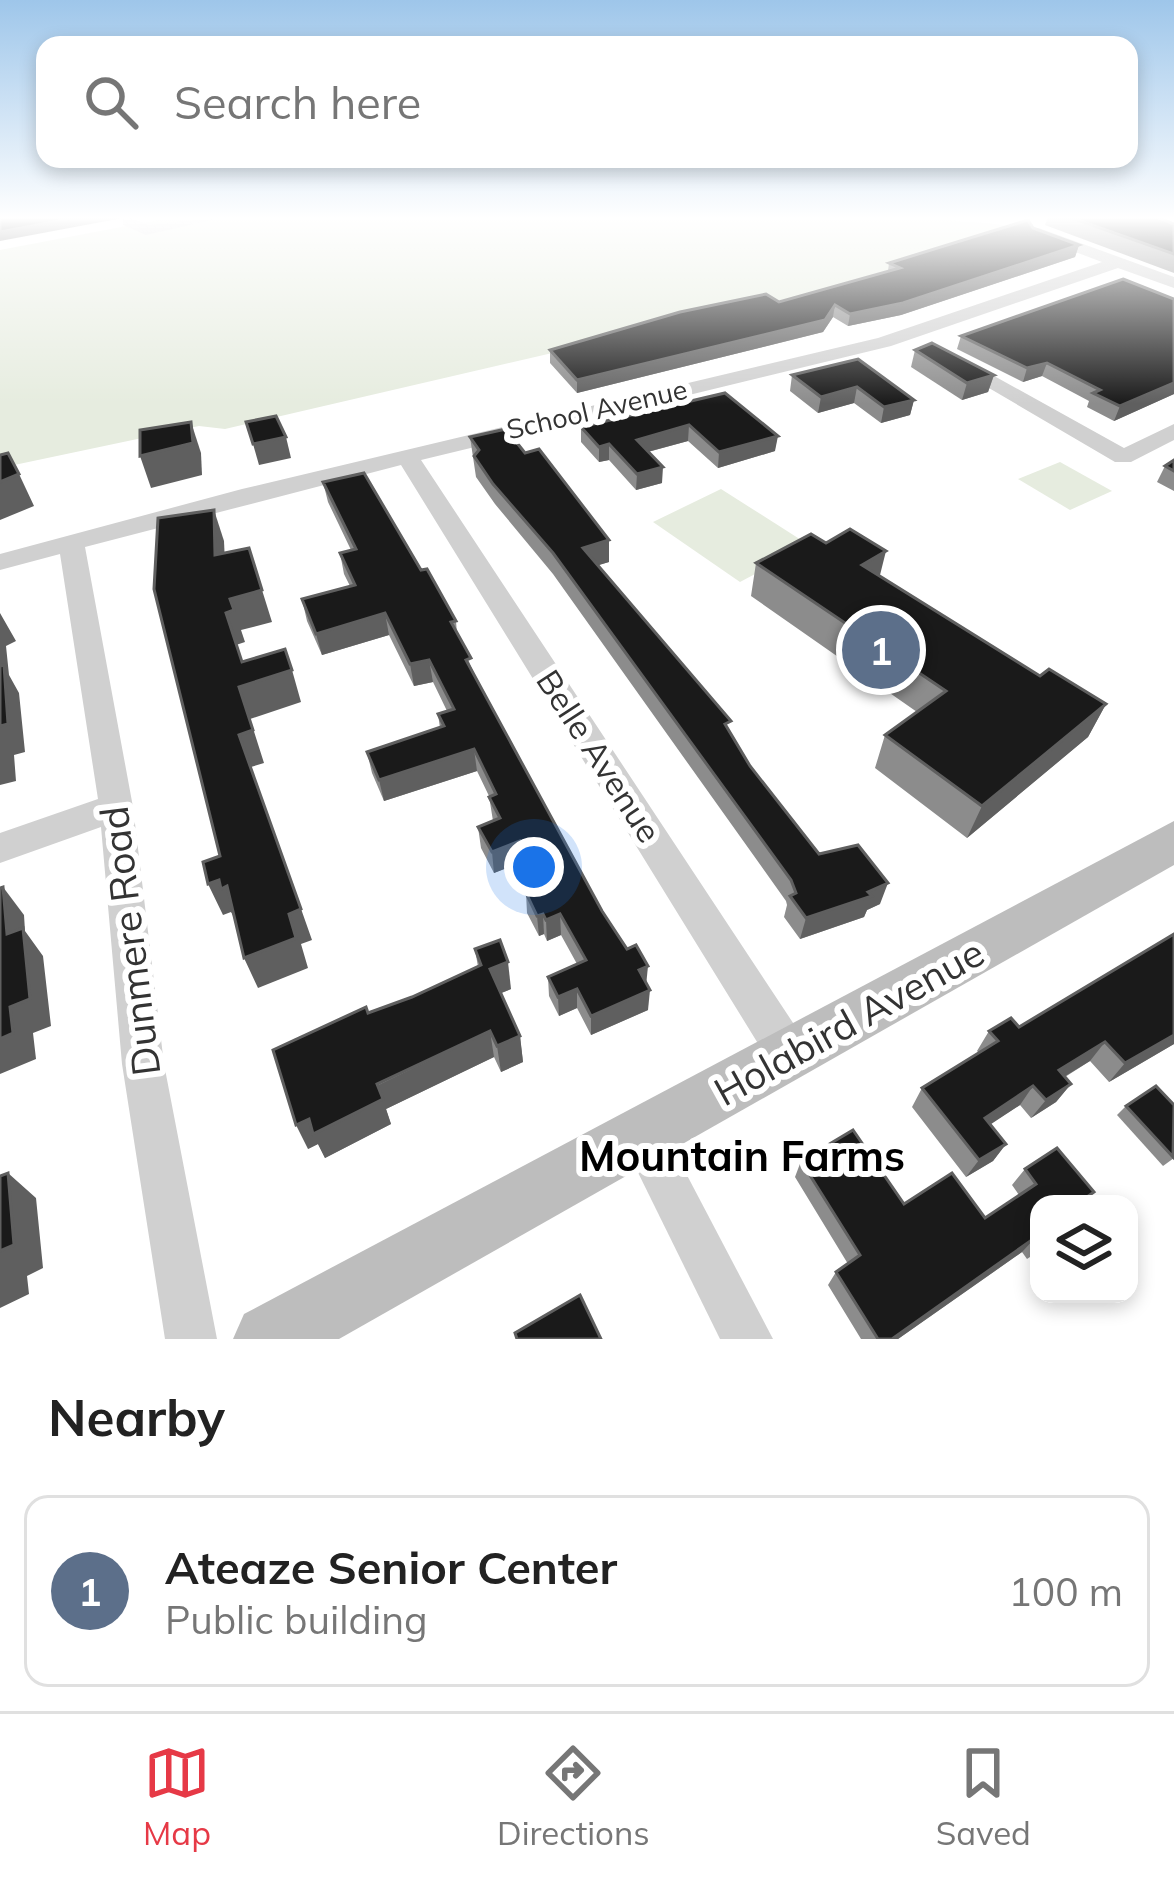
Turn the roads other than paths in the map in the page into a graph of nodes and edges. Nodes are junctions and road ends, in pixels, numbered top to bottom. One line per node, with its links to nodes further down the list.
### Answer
1 (1069, 279): 2 (street, School Avenue)
2 (906, 336): 3 (street); 4 (street, School Avenue)
3 (1174, 431)
4 (407, 456): 5 (street, School Avenue); 10 (street, Belle Avenue)
5 (71, 543): 6 (street, School Avenue); 7 (street, Dunmere Road)
6 (0, 562)
7 (116, 807): 9 (street); 12 (street, Dunmere Road)
8 (1174, 842): 10 (main road, Holabird Avenue)
9 (0, 848)
10 (790, 1056): 11 (main road, Holabird Avenue)
11 (641, 1136): 13 (main road, Holabird Avenue); 14 (street)
12 (191, 1339)
13 (269, 1339)
14 (747, 1339)

